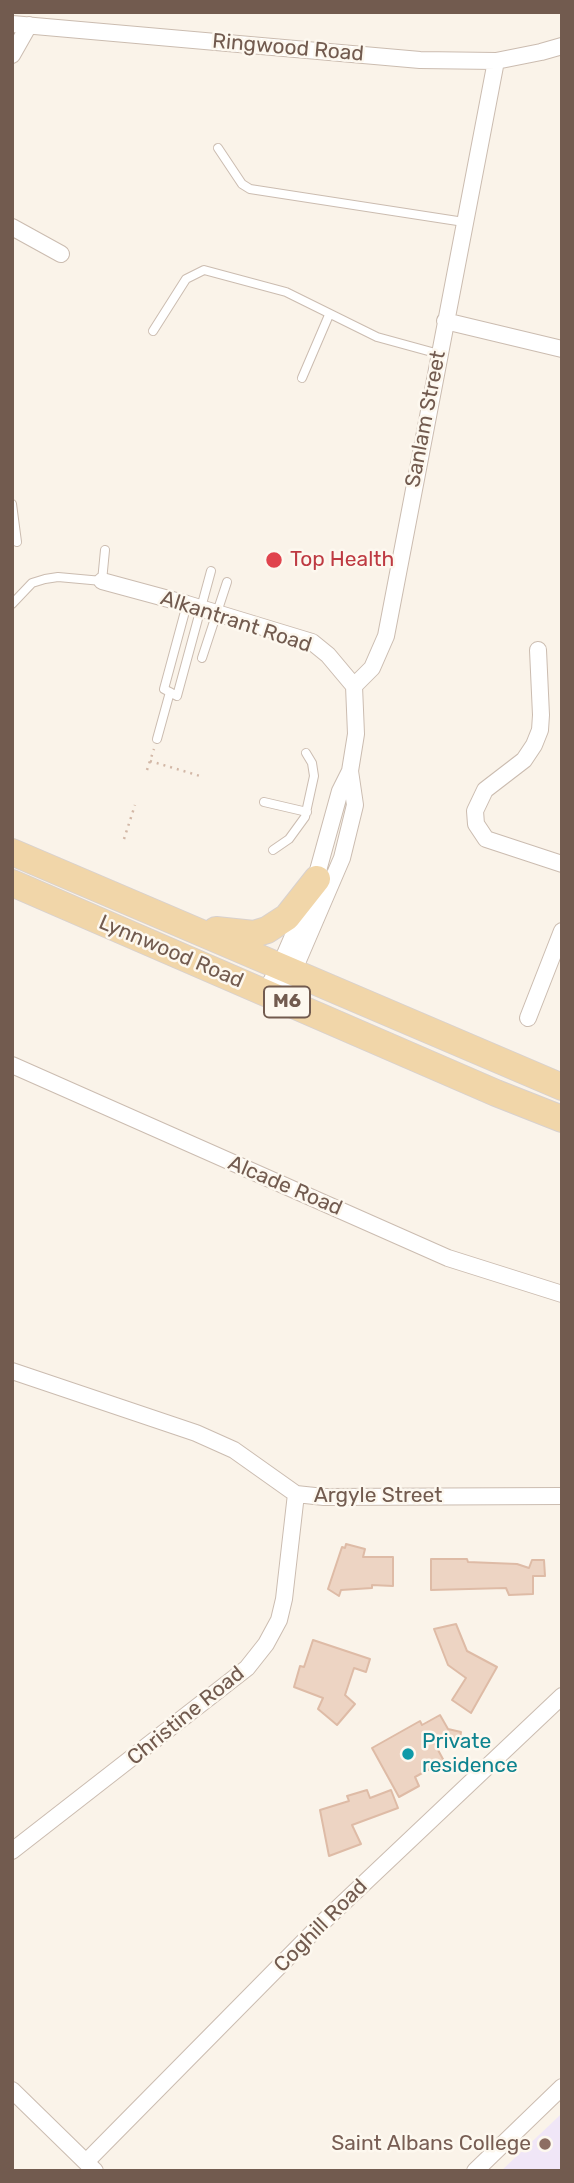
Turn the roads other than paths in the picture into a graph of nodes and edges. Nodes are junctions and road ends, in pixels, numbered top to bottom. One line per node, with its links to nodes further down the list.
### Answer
1 (20, 25): 3 (street); 4 (street, Ringwood Road)
2 (562, 46): 4 (street, Ringwood Road)
3 (12, 55)
4 (496, 61): 6 (street, Sanlam Street)
5 (218, 148): 6 (lane)
6 (464, 222): 10 (street, Sanlam Street)
7 (12, 227): 8 (street)
8 (61, 254)
9 (329, 314): 11 (lane); 13 (lane); 14 (lane)
10 (445, 321): 12 (street); 13 (street, Sanlam Street)
11 (153, 331)
12 (562, 349)
13 (439, 354): 27 (street, Sanlam Street)
14 (302, 377)
15 (12, 504): 16 (lane)
16 (17, 542)
17 (105, 550): 19 (lane)
18 (211, 571): 22 (lane)
19 (102, 581): 21 (lane); 22 (street, Alkantrant Road)
20 (227, 582): 22 (lane)
21 (12, 604)
22 (202, 609): 23 (lane); 25 (lane); 26 (lane); 27 (street, Alkantrant Road)
23 (175, 650): 25 (lane); 28 (lane)
24 (538, 650): 36 (street)
25 (189, 654): 28 (lane)
26 (202, 658)
27 (354, 686): 31 (street)
28 (170, 693): 29 (lane)
29 (157, 739)
30 (306, 753): 33 (lane)
31 (350, 771): 37 (street); 41 (street)
32 (264, 802): 33 (lane)
33 (307, 812): 34 (lane)
34 (273, 850)
35 (21, 853): 39 (main road, Lynnwood Road / M6)
36 (562, 864)
37 (317, 879): 39 (main road); 41 (street)
38 (12, 883): 42 (main road, Lynnwood Road / M6)
39 (180, 923): 41 (main road, Lynnwood Road / M6)
40 (562, 931): 43 (street)
41 (286, 969): 42 (street); 45 (main road, Lynnwood Road / M6)
42 (271, 995): 46 (main road, Lynnwood Road / M6)
43 (528, 1018)
44 (12, 1065): 47 (street, Alcade Road)
45 (562, 1087)
46 (562, 1119)
47 (562, 1294)
48 (12, 1371): 49 (street, Argyle Street)
49 (296, 1494): 50 (street, Argyle Street); 52 (street, Christine Road)
50 (562, 1496)
51 (562, 1696): 55 (street, Coghill Road)
52 (12, 1851)
53 (562, 2087): 56 (street)
54 (12, 2090): 55 (street)
55 (90, 2166)
56 (475, 2171)

